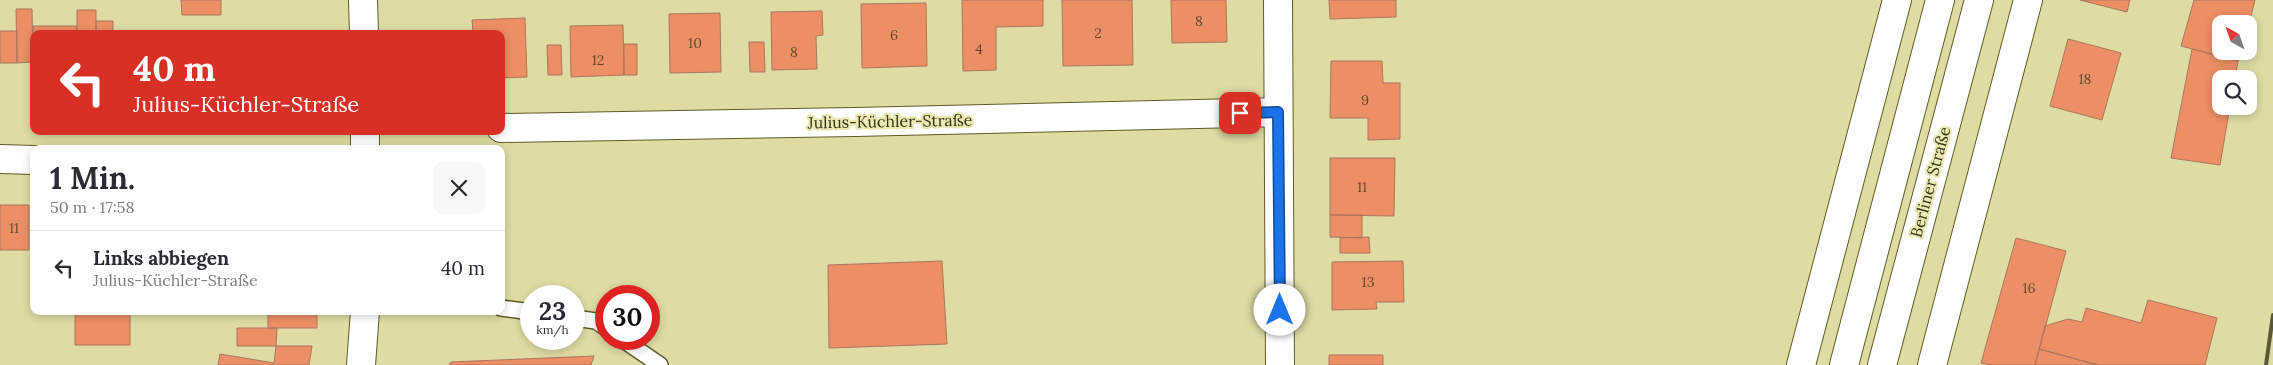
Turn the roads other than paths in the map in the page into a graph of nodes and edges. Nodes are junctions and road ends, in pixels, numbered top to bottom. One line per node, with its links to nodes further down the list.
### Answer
1 (363, 0): 7 (street)
2 (1278, 0): 8 (street)
3 (1897, 0): 19 (street)
4 (1940, 0): 20 (street)
5 (1979, 0): 21 (street, Berliner Straße)
6 (2028, 0): 22 (street)
7 (364, 30)
8 (1278, 112): 9 (street, Julius-Küchler-Straße); 18 (street)
9 (505, 128)
10 (0, 159): 11 (street)
11 (30, 160)
12 (505, 309): 13 (lane)
13 (520, 311)
14 (364, 315): 16 (street)
15 (638, 350): 17 (lane)
16 (361, 365)
17 (660, 365)
18 (1280, 365)
19 (1800, 365)
20 (1844, 365)
21 (1882, 365)
22 (1932, 365)

